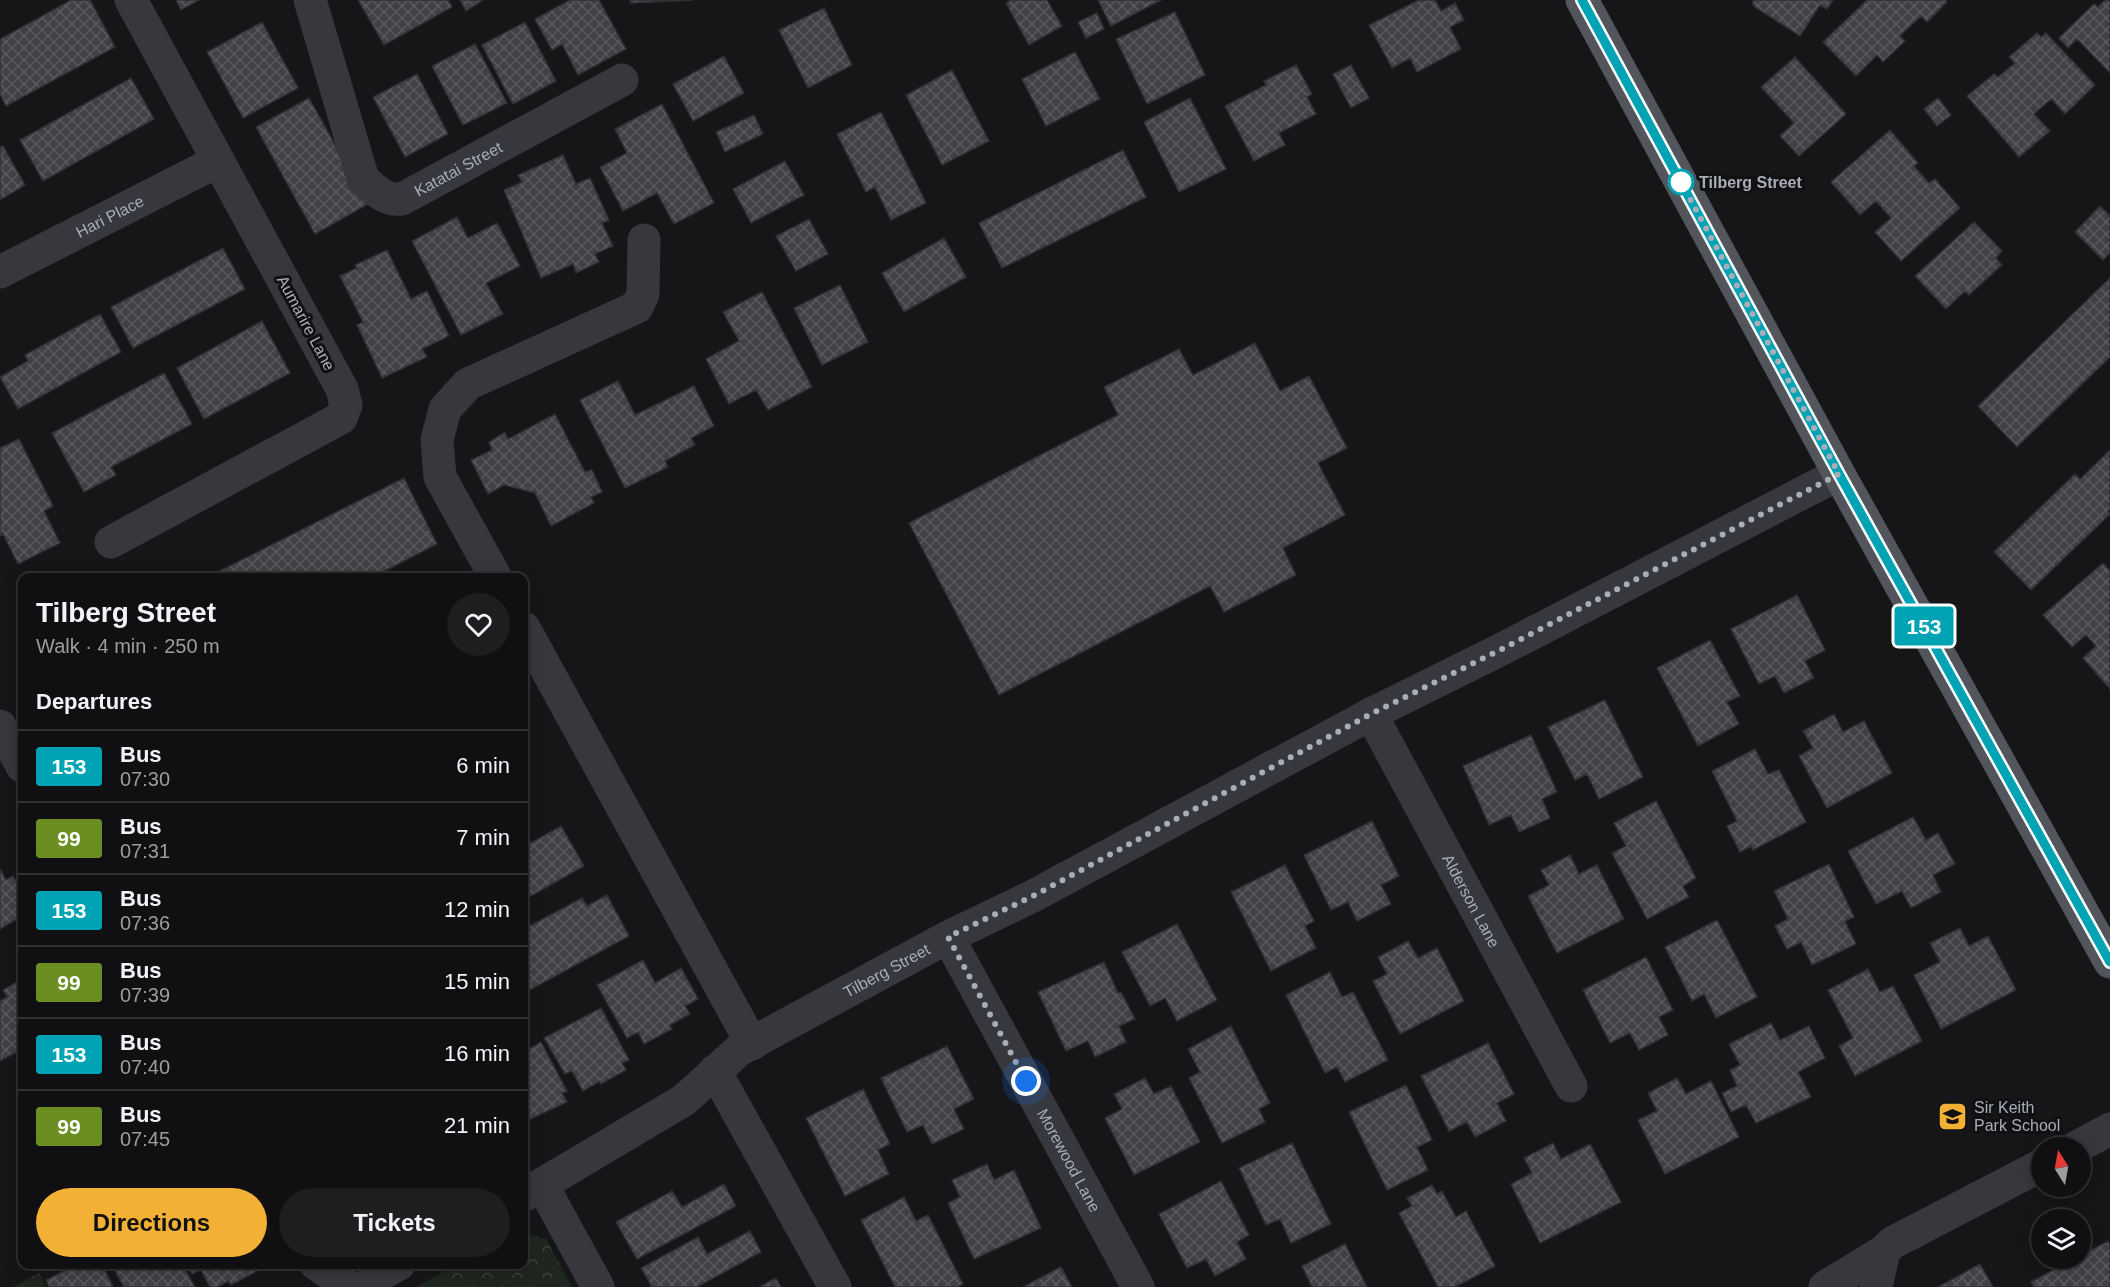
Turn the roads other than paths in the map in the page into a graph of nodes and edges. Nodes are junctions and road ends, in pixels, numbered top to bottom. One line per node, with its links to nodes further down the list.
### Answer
1 (131, 0): 5 (street, Aumarire Lane)
2 (309, 0): 4 (street, Katatai Street)
3 (1582, 0): 8 (main road)
4 (622, 80)
5 (218, 161): 7 (street, Hari Place); 9 (street, Aumarire Lane)
6 (644, 240): 10 (street)
7 (0, 272)
8 (1839, 474): 12 (street, Tilberg Street); 16 (main road)
9 (111, 542)
10 (492, 573)
11 (528, 635): 17 (street)
12 (1371, 714): 15 (street, Tilberg Street); 19 (street, Alderson Lane)
13 (0, 726): 14 (street)
14 (18, 759)
15 (948, 937): 17 (street, Tilberg Street); 31 (street, Morewood Lane)
16 (2110, 962)
17 (752, 1044): 18 (street, Tilberg Street)
18 (715, 1071): 23 (street, Tilberg Street); 30 (street)
19 (1571, 1086)
20 (2110, 1129): 21 (street)
21 (2091, 1139)
22 (2031, 1171): 24 (street)
23 (533, 1190): 29 (street)
24 (1884, 1251): 32 (street); 33 (street)
25 (323, 1269): 27 (street)
26 (390, 1269): 28 (street)
27 (349, 1287)
28 (369, 1287)
29 (598, 1287)
30 (835, 1287)
31 (1138, 1287)
32 (1825, 1287)
33 (1876, 1287)

